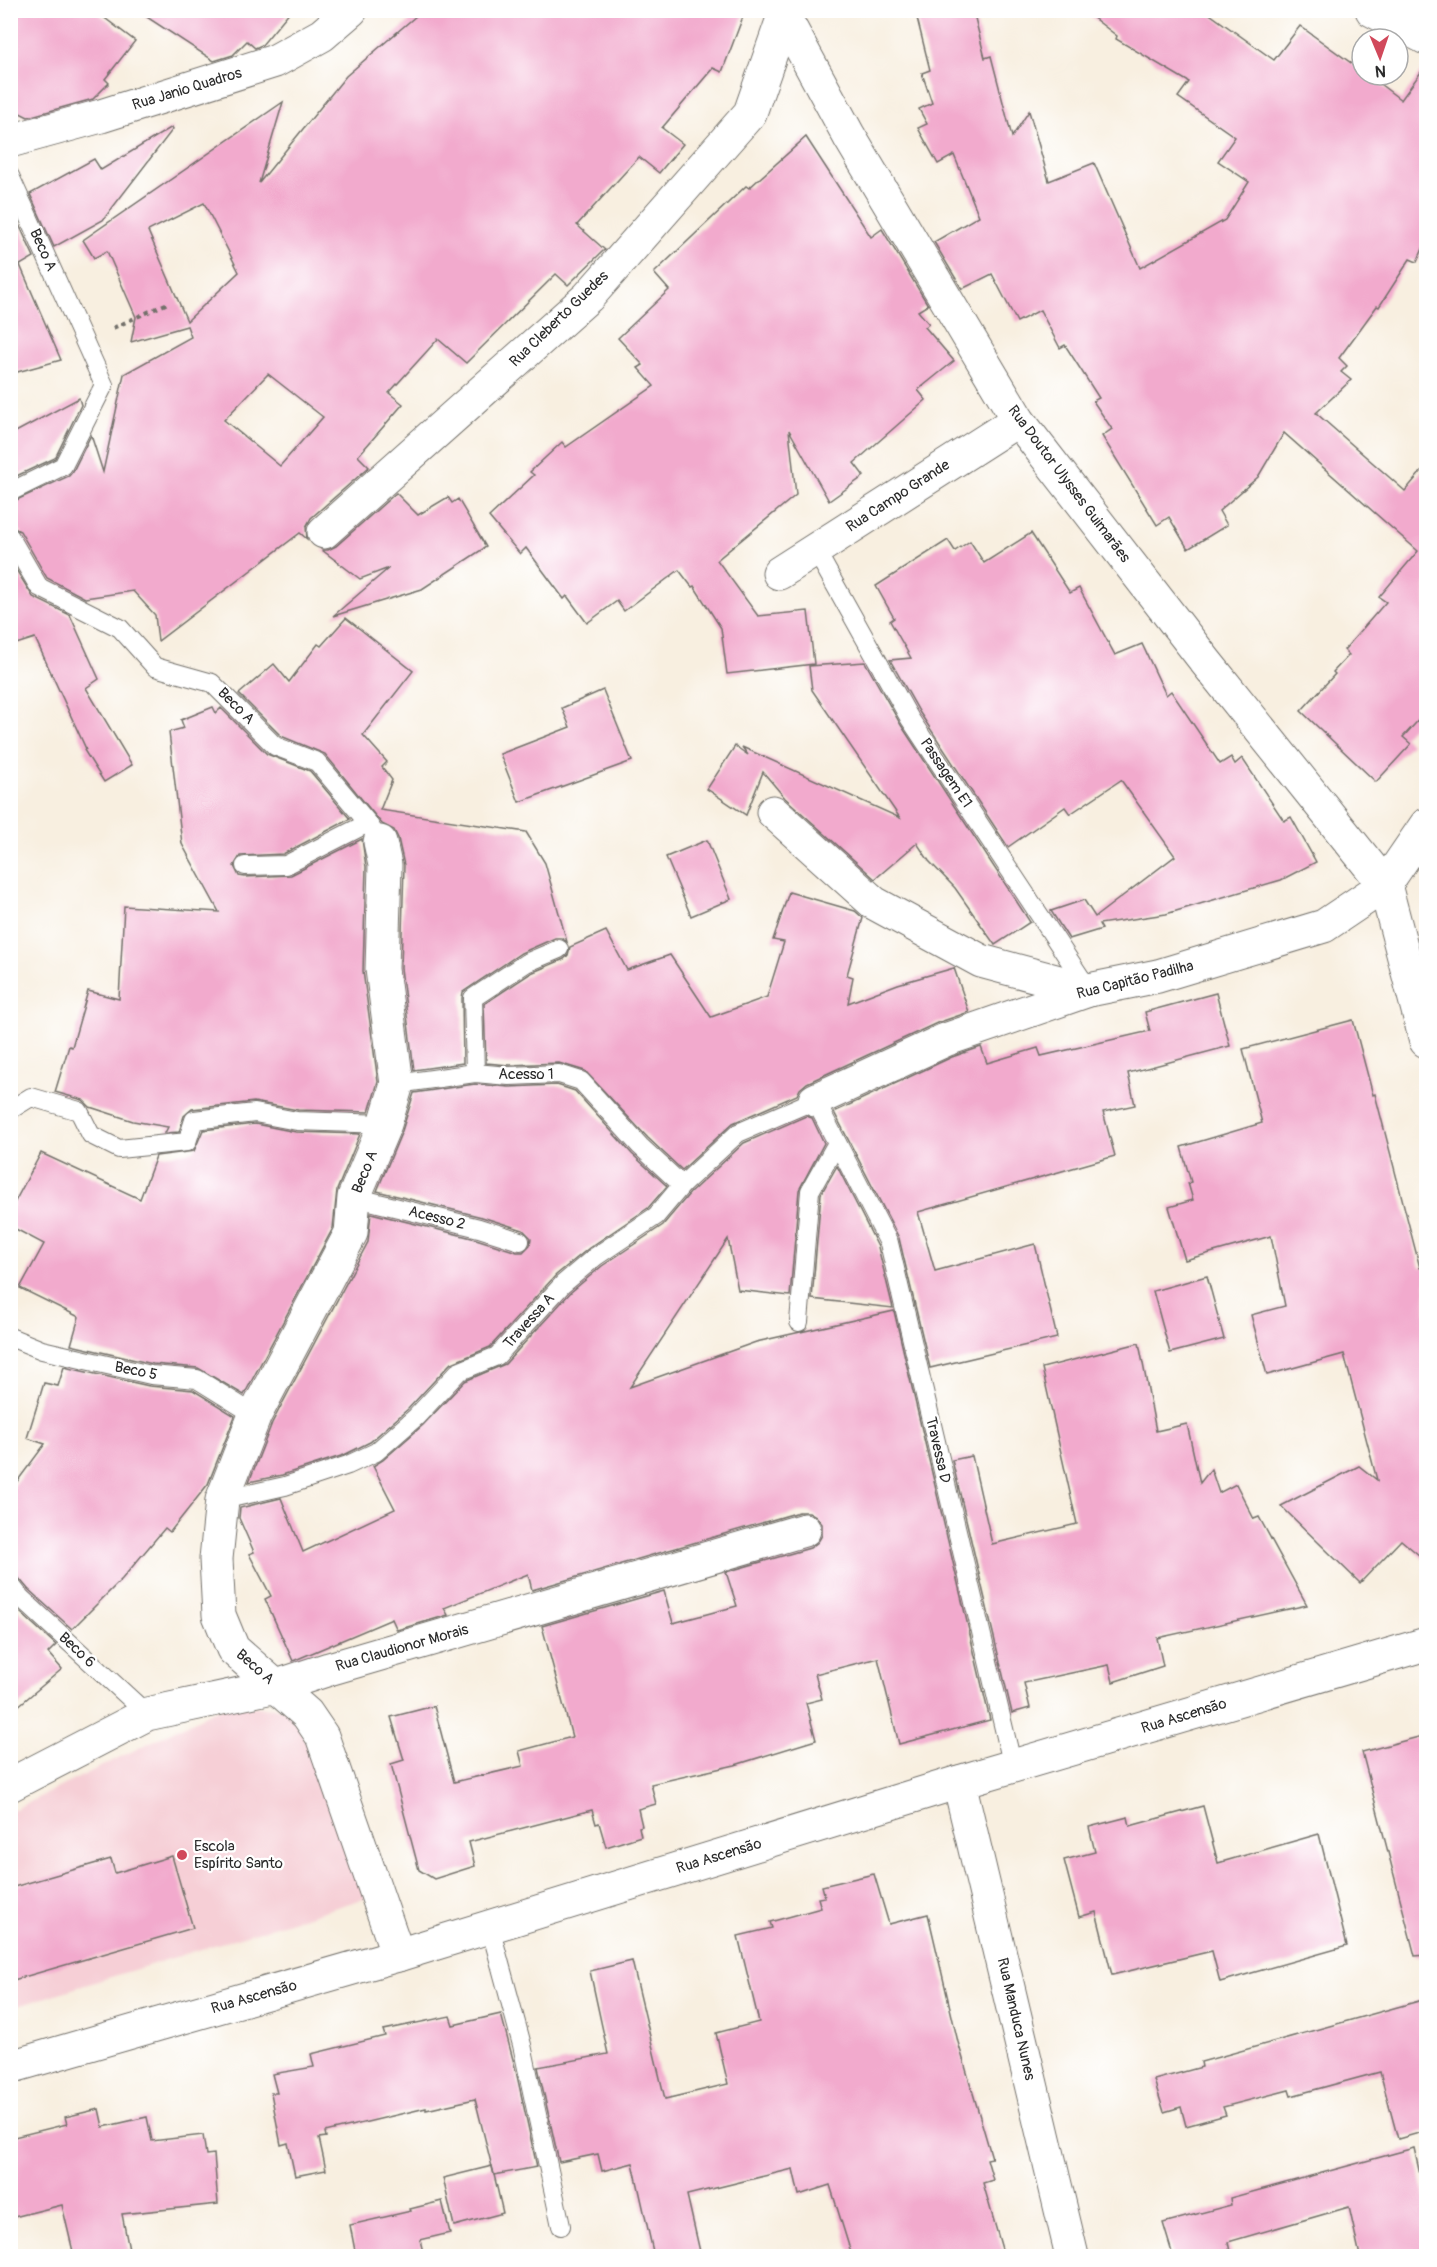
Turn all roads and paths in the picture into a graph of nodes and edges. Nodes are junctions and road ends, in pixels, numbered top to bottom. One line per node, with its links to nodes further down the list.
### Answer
1 (351, 10): 5 (street, Rua Janio Quadros)
2 (1372, 10): 4 (street)
3 (785, 14): 9 (street, Rua Doutor Ulysses Guimarães); 11 (street, Rua Cleberto Guedes)
4 (1426, 38)
5 (10, 141)
6 (10, 176): 8 (lane, Beco A)
7 (170, 302): 8 (path)
8 (83, 341): 10 (lane, Beco A)
9 (1018, 420): 13 (street, Rua Campo Grande); 19 (street, Rua Doutor Ulysses Guimarães)
10 (10, 492)
11 (324, 532)
12 (10, 537): 17 (lane, Beco A)
13 (815, 549): 14 (street, Rua Campo Grande); 21 (lane, Passagem E1)
14 (779, 573)
15 (773, 812): 21 (street)
16 (1426, 825): 19 (street, Rua Capitão Padilha)
17 (374, 832): 18 (lane); 24 (street, Beco A)
18 (245, 866)
19 (1385, 885): 21 (street, Rua Capitão Padilha); 22 (street)
20 (559, 949): 23 (lane)
21 (1089, 990): 25 (street, Rua Capitão Padilha)
22 (1426, 1041)
23 (475, 1073): 24 (lane, Acesso 1); 29 (lane, Acesso 1)
24 (397, 1084): 27 (street, Beco A)
25 (815, 1100): 28 (lane, Travessa D); 29 (lane, Travessa A)
26 (10, 1110): 27 (lane)
27 (385, 1124): 30 (street, Beco A)
28 (837, 1143): 32 (lane); 41 (lane, Travessa D)
29 (682, 1185): 35 (lane, Travessa A)
30 (354, 1197): 31 (lane, Acesso 2); 34 (street, Beco A)
31 (520, 1241)
32 (799, 1322)
33 (10, 1337): 34 (lane, Beco 5)
34 (255, 1415): 35 (street, Beco A)
35 (222, 1500): 39 (street, Beco A)
36 (804, 1530): 39 (street, Rua Claudionor Morais)
37 (10, 1584): 40 (lane, Beco 6)
38 (1426, 1644): 41 (street, Rua Ascensão)
39 (277, 1686): 40 (street, Rua Claudionor Morais); 45 (street, Beco A)
40 (147, 1714): 43 (street, Rua Claudionor Morais)
41 (1013, 1767): 42 (street, Rua Ascensão)
42 (959, 1782): 44 (street, Rua Ascensão); 48 (street, Rua Manduca Nunes)
43 (10, 1785)
44 (490, 1927): 45 (street, Rua Ascensão); 47 (lane)
45 (398, 1955): 46 (street, Rua Ascensão)
46 (10, 2067)
47 (561, 2226)
48 (1072, 2256)

